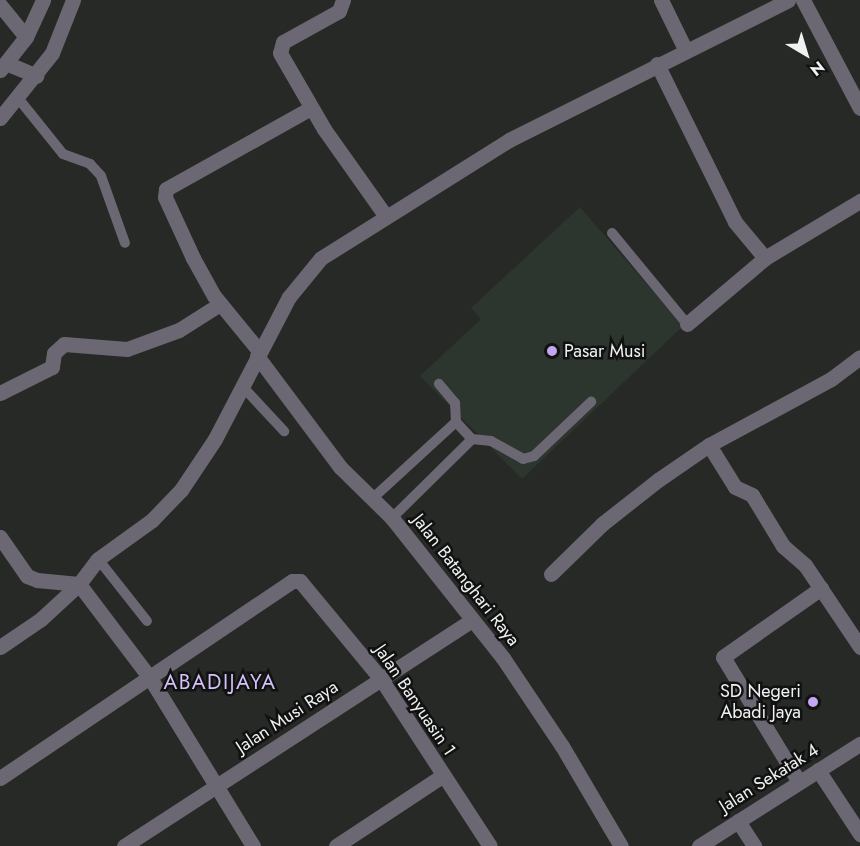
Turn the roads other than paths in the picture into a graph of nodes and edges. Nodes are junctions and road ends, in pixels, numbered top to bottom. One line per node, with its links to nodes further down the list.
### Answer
1 (43, 0): 8 (street)
2 (73, 0): 12 (street)
3 (343, 0): 14 (street)
4 (660, 0): 9 (street)
5 (788, 0): 9 (street)
6 (803, 0): 15 (street)
7 (0, 5): 8 (street)
8 (26, 37): 11 (street)
9 (685, 49): 10 (street)
10 (657, 64): 18 (street); 21 (street)
11 (3, 67): 12 (street)
12 (36, 76): 13 (street)
13 (18, 98): 16 (street); 20 (lane)
14 (311, 108): 18 (street); 22 (street, Jalan Batanghari Raya)
15 (860, 108)
16 (0, 118)
17 (860, 201): 21 (street)
18 (385, 215): 24 (street)
19 (612, 233): 23 (lane)
20 (124, 243)
21 (765, 258): 23 (street)
22 (220, 304): 24 (street, Jalan Batanghari Raya); 28 (street)
23 (687, 324)
24 (258, 354): 27 (street); 34 (street, Jalan Batanghari Raya)
25 (860, 357): 33 (street)
26 (439, 384): 30 (lane)
27 (242, 386): 31 (lane); 37 (street)
28 (0, 393)
29 (591, 402): 32 (lane)
30 (456, 422): 32 (lane); 34 (lane)
31 (284, 431)
32 (472, 440): 35 (lane)
33 (709, 445): 38 (street); 40 (street)
34 (373, 498): 35 (street, Jalan Batanghari Raya)
35 (392, 518): 41 (street, Jalan Batanghari Raya)
36 (0, 537): 39 (street)
37 (98, 559): 39 (street); 42 (lane)
38 (551, 574)
39 (79, 584): 44 (street); 46 (street)
40 (821, 588): 43 (street); 52 (street)
41 (472, 620): 47 (street, Jalan Musi Raya); 60 (street, Jalan Batanghari Raya)
42 (147, 621)
43 (853, 622): 45 (street)
44 (0, 646)
45 (860, 647)
46 (150, 678): 47 (street, Jalan Banyuasin 1); 51 (street); 53 (street)
47 (381, 679): 50 (street, Jalan Banyuasin 1); 53 (street, Jalan Musi Raya)
48 (860, 744): 49 (street, Jalan Sekatak 4)
49 (818, 770): 52 (street, Jalan Sekatak 4); 55 (street)
50 (442, 776): 58 (street); 59 (street, Jalan Banyuasin 1)
51 (0, 778)
52 (799, 782): 54 (street, Jalan Sekatak 4)
53 (216, 786): 56 (street, Jalan Musi Raya); 57 (street)
54 (738, 821): 61 (street, Jalan Sekatak 4); 62 (street)
55 (860, 834)
56 (124, 846)
57 (254, 846)
58 (336, 846)
59 (490, 846)
60 (621, 846)
61 (699, 846)
62 (754, 846)

